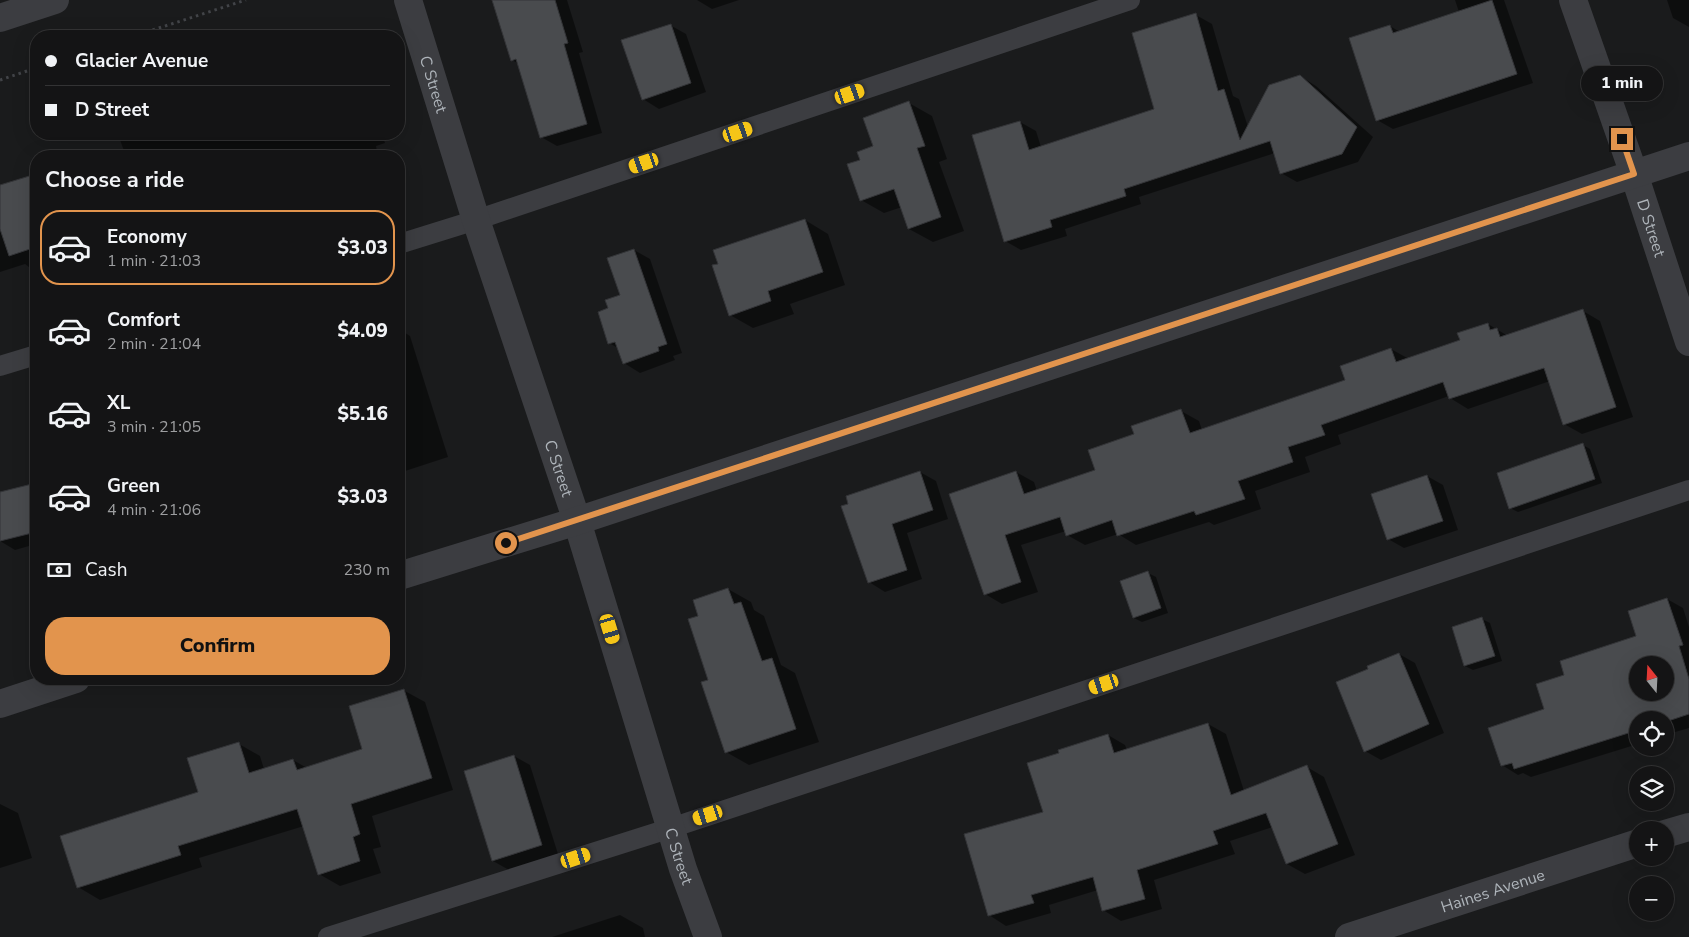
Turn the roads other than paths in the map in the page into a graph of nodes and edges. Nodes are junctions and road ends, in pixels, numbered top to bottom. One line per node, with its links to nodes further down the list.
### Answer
1 (56, 0): 5 (street)
2 (408, 0): 8 (street, C Street)
3 (1130, 0): 8 (lane)
4 (1573, 0): 7 (street, D Street)
5 (0, 18)
6 (1689, 156): 7 (street)
7 (1634, 174): 10 (street, D Street); 14 (street)
8 (476, 220): 9 (lane); 14 (street, C Street)
9 (405, 242)
10 (1689, 342)
11 (30, 357): 12 (lane)
12 (0, 366)
13 (1689, 490): 19 (lane)
14 (577, 521): 15 (street); 19 (street, C Street)
15 (405, 574)
16 (58, 685): 17 (street)
17 (0, 704)
18 (1689, 826): 20 (street)
19 (671, 828): 22 (lane); 23 (street, C Street)
20 (1674, 831)
21 (1629, 846): 24 (street, Haines Avenue)
22 (328, 937)
23 (708, 937)
24 (1349, 937)

